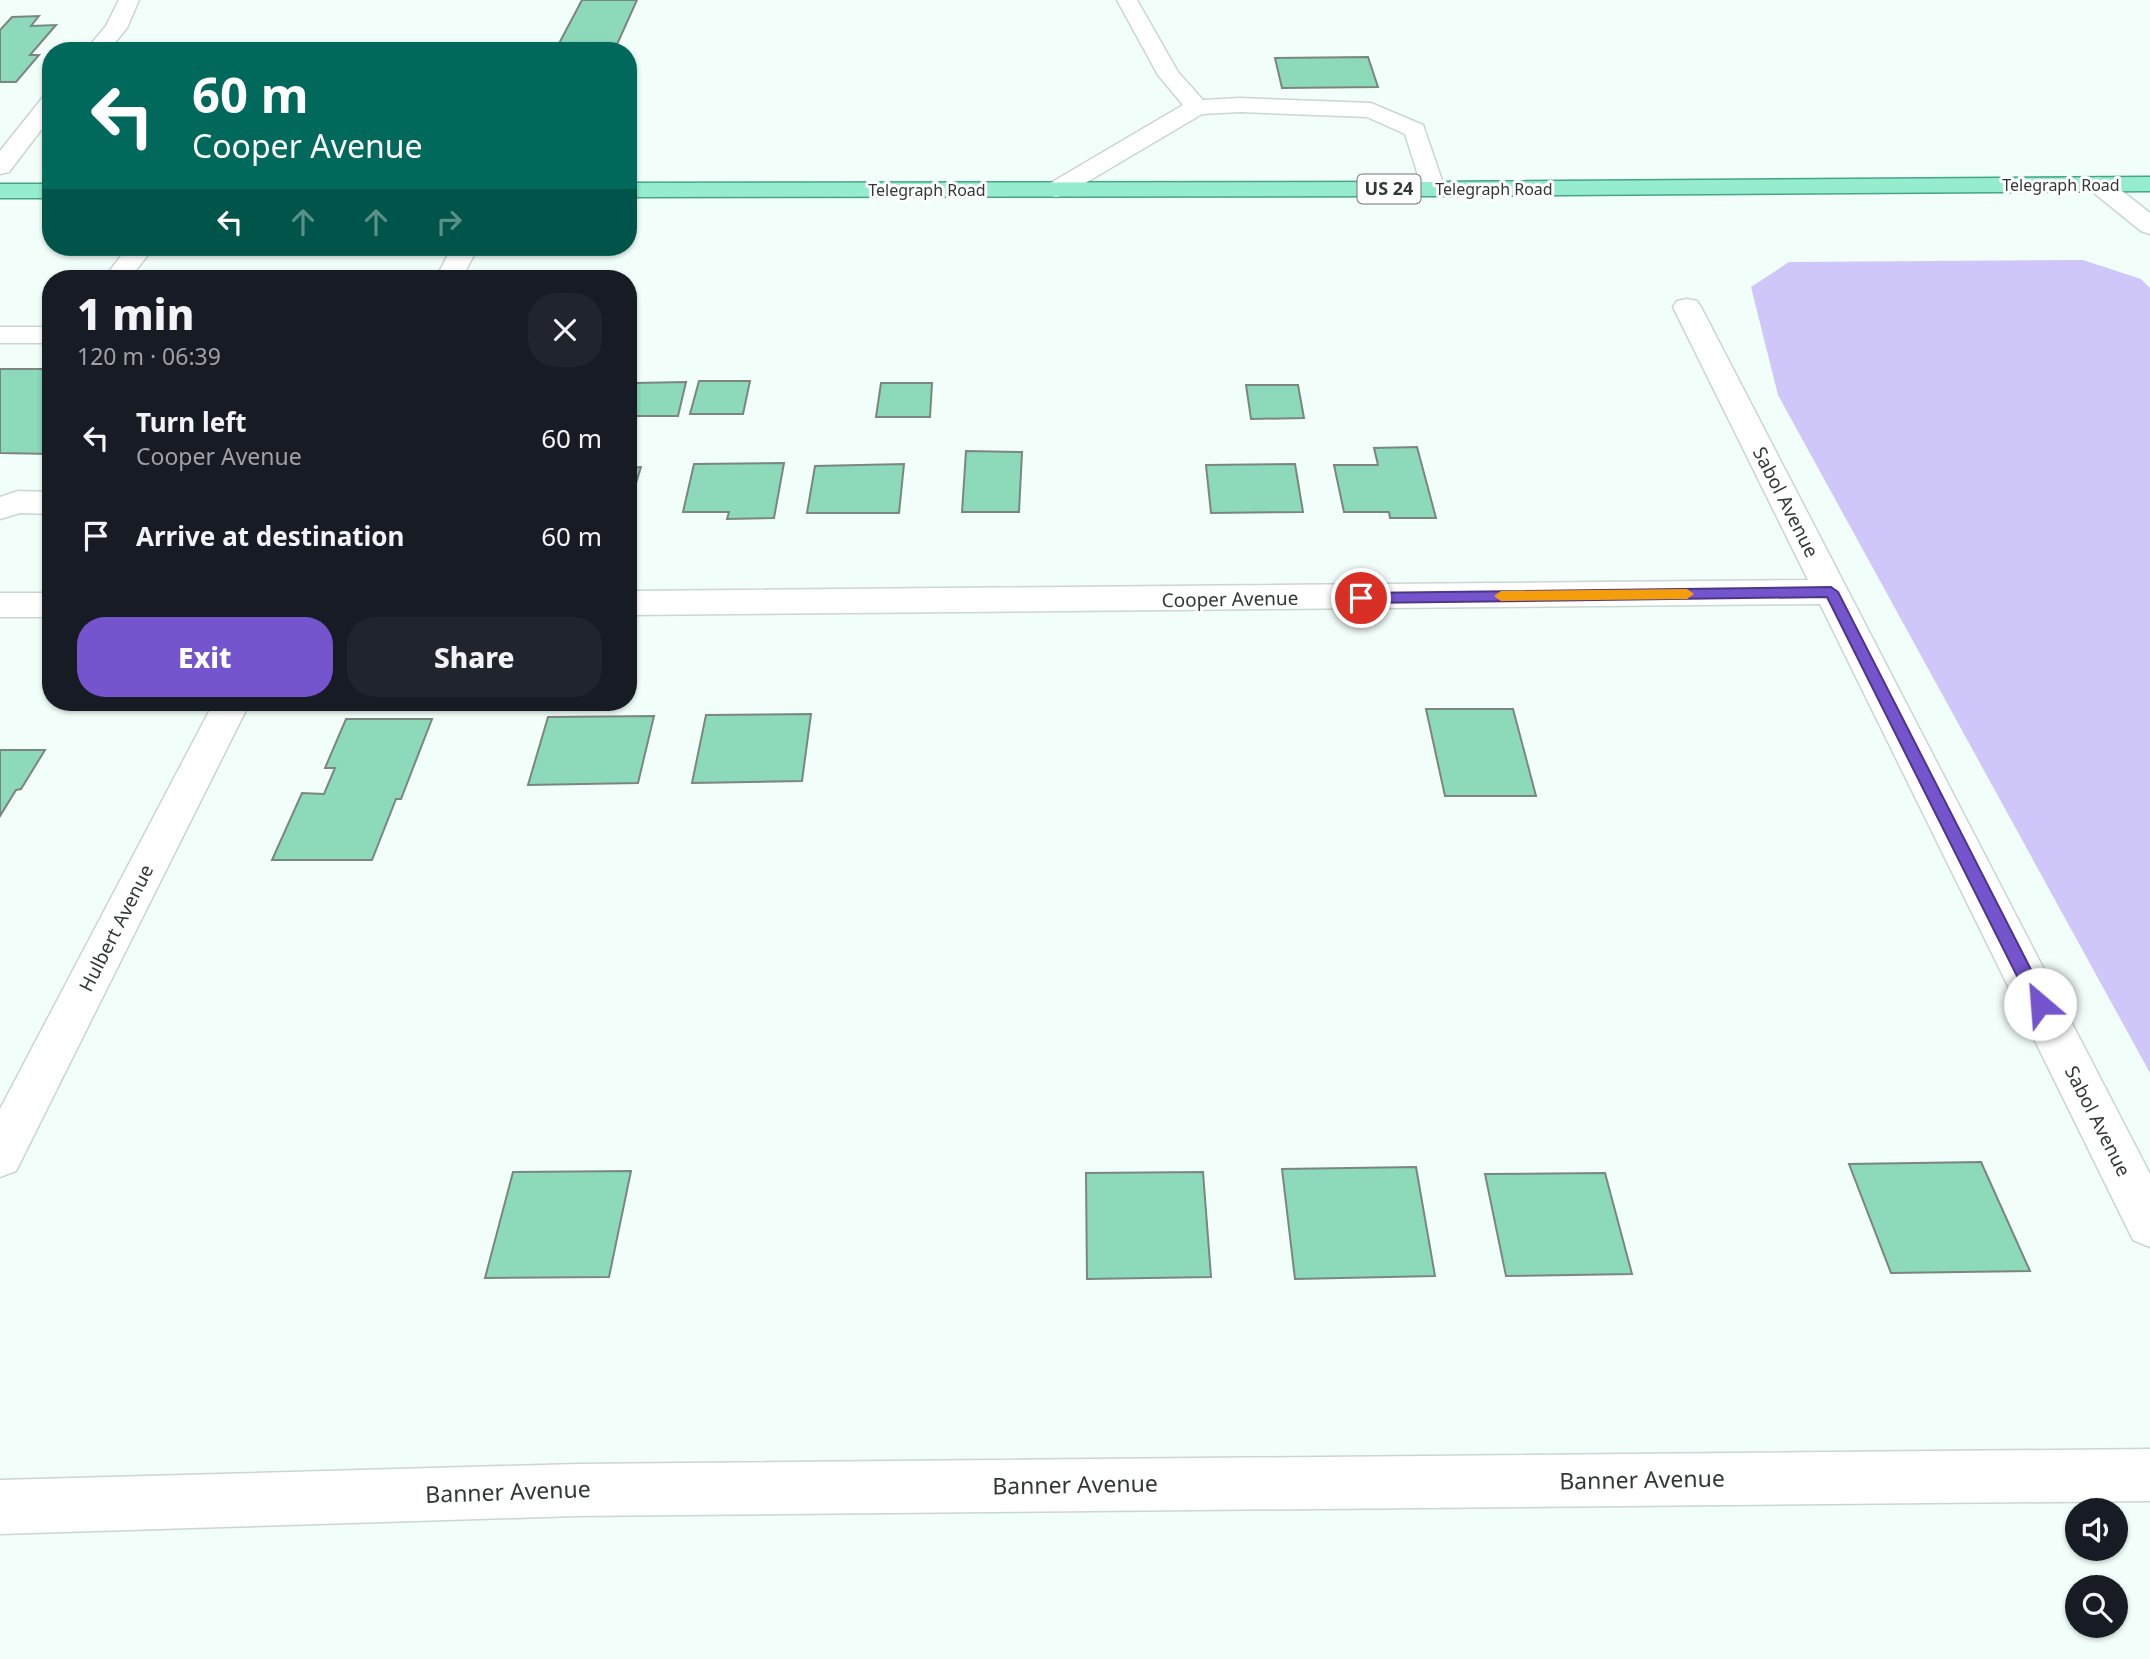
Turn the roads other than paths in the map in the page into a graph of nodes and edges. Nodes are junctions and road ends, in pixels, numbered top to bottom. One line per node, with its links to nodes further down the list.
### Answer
1 (130, 0): 3 (street)
2 (1126, 0): 4 (street)
3 (104, 42)
4 (1197, 107): 11 (street); 13 (street)
5 (42, 110): 7 (street)
6 (42, 113): 8 (street)
7 (13, 117)
8 (0, 167)
9 (2098, 184): 10 (main road, Telegraph Road / US 24); 11 (main road, Telegraph Road / US 24); 16 (street)
10 (2150, 184)
11 (1433, 189): 13 (main road, Telegraph Road / US 24)
12 (637, 190): 13 (main road, Telegraph Road / US 24)
13 (1056, 190)
14 (0, 191): 15 (main road)
15 (42, 191)
16 (2150, 226)
17 (134, 256): 18 (street)
18 (123, 270)
19 (1687, 307): 24 (street, Sabol Avenue)
20 (0, 335): 21 (street)
21 (42, 335)
22 (42, 503): 23 (street)
23 (0, 508)
24 (1831, 592): 25 (street, Cooper Avenue); 30 (street, Sabol Avenue)
25 (637, 603)
26 (0, 605): 27 (street)
27 (42, 605)
28 (227, 711): 29 (street, Hulbert Avenue)
29 (0, 1155)
30 (2150, 1223)
31 (2150, 1475): 32 (street, Banner Avenue)
32 (0, 1507)

